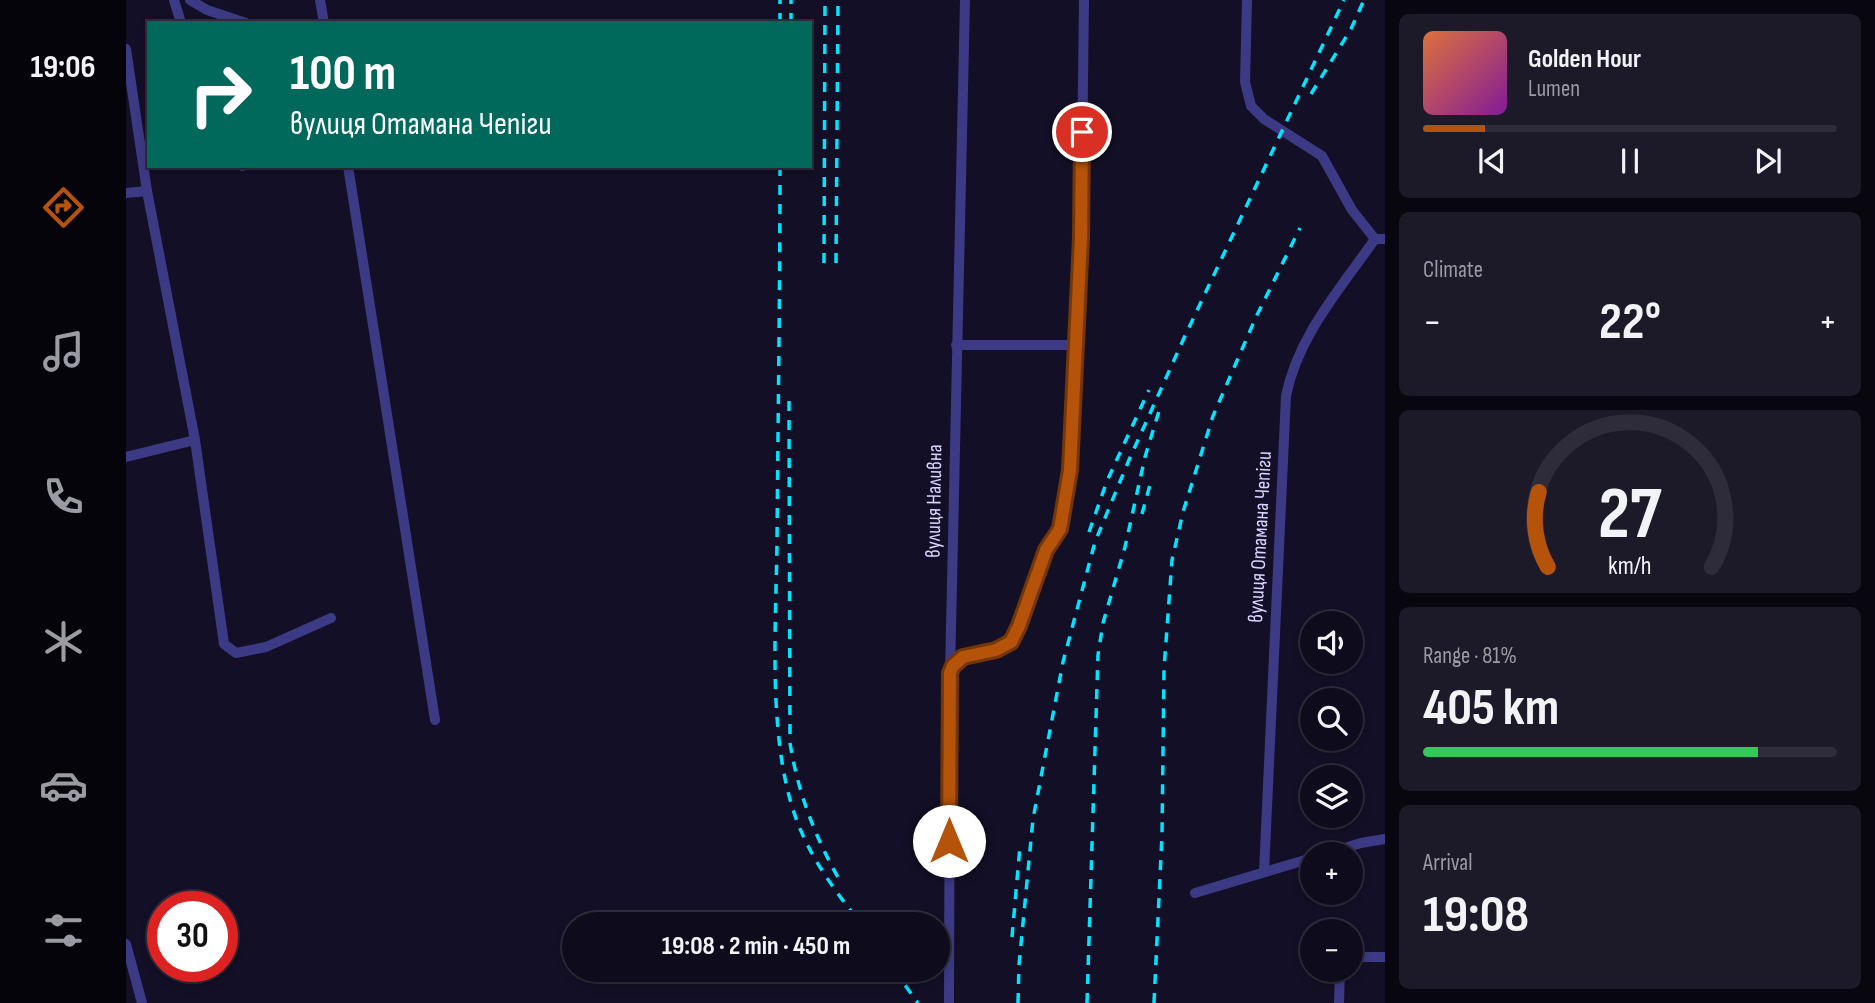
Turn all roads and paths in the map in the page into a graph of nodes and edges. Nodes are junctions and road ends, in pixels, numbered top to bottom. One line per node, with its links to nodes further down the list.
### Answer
1 (174, 0): 7 (street)
2 (190, 0): 8 (street)
3 (320, 0): 9 (street)
4 (965, 0): 16 (street, вулиця Наливна)
5 (1084, 0): 17 (street)
6 (1247, 0): 15 (street)
7 (180, 21)
8 (240, 21)
9 (324, 21)
10 (126, 49): 11 (street)
11 (128, 82): 13 (street)
12 (348, 168): 22 (street)
13 (147, 191): 14 (street); 18 (street)
14 (126, 193)
15 (1380, 239): 26 (street, вулиця Отамана Чепіги)
16 (956, 345): 17 (street); 21 (street, вулиця Наливна)
17 (1076, 345): 21 (street)
18 (195, 440): 19 (street); 20 (street)
19 (126, 457)
20 (331, 618)
21 (950, 673): 33 (street, вулиця Наливна)
22 (435, 720)
23 (1385, 839): 24 (street)
24 (1363, 843)
25 (1300, 862): 26 (street)
26 (1264, 872): 27 (street)
27 (1195, 893)
28 (126, 944): 32 (street)
29 (1363, 957): 30 (street)
30 (1385, 957)
31 (1340, 982): 34 (street)
32 (142, 1003)
33 (948, 1003)
34 (1339, 1003)

